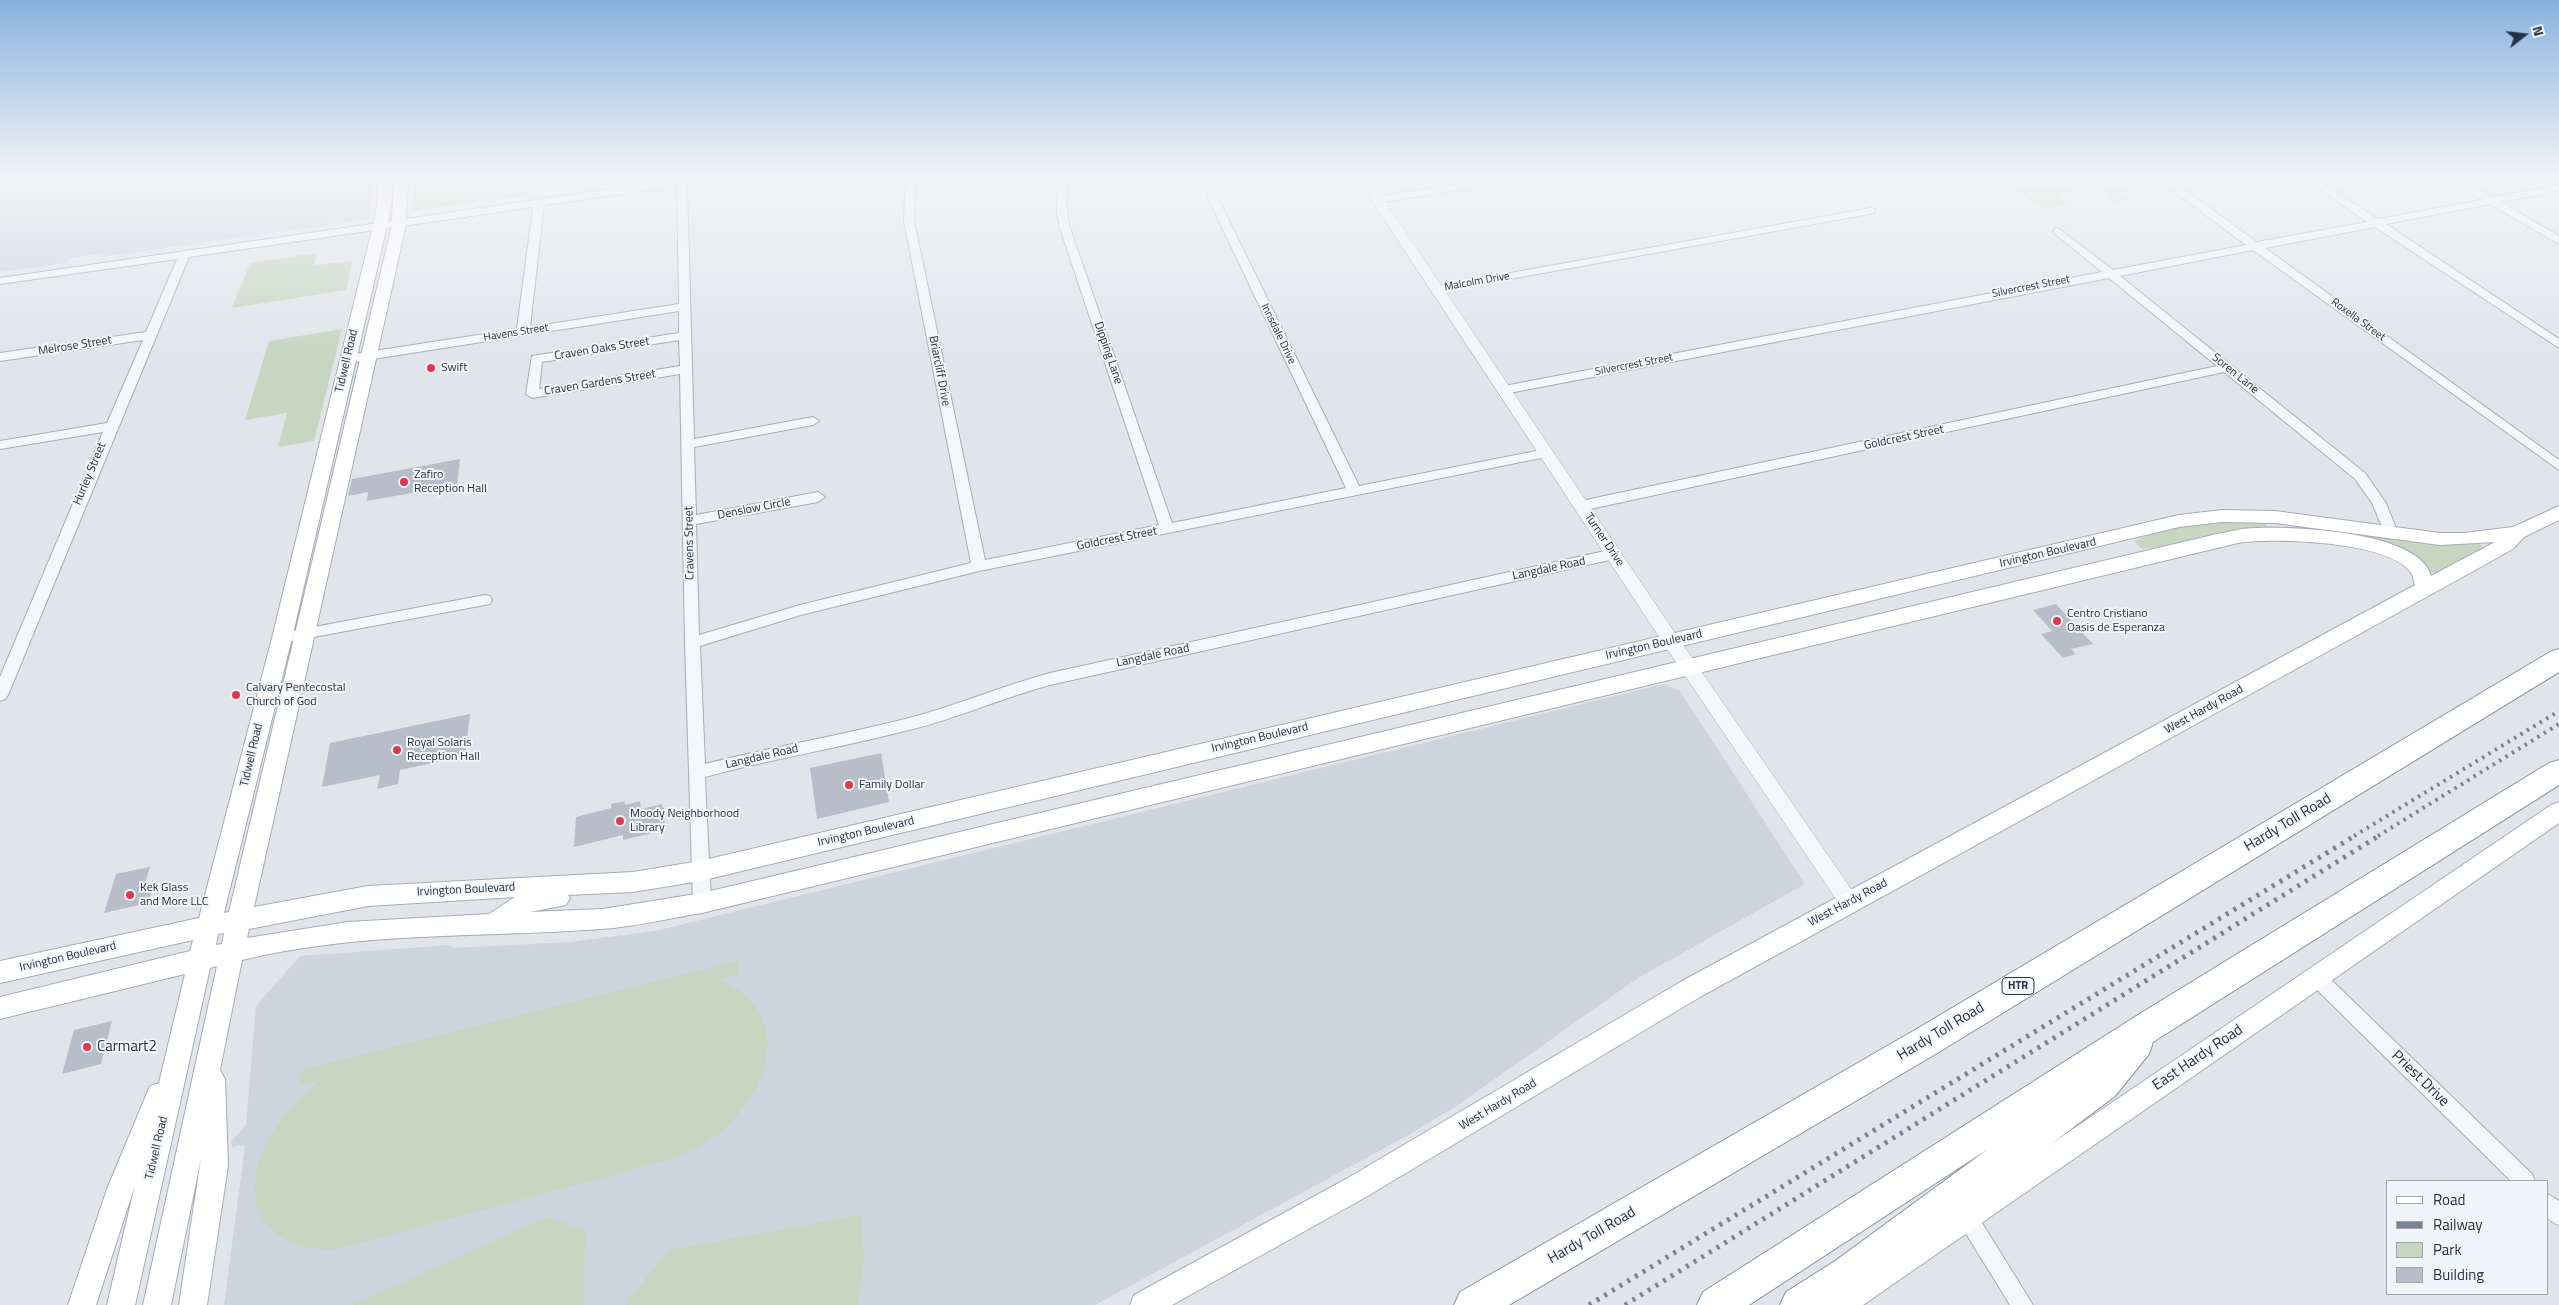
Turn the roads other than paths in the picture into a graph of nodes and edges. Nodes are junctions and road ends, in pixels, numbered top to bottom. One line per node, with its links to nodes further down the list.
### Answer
1 (306, 236): 16 (street)
2 (376, 236): 27 (main road, Tidwell Road)
3 (397, 236): 25 (main road, Tidwell Road)
4 (536, 236): 21 (street)
5 (683, 236): 20 (street, Cravens Street)
6 (912, 236): 52 (street, Briarcliff Drive)
7 (1069, 236): 46 (street, Dipping Lane)
8 (1232, 236): 40 (street, Innsdale Drive)
9 (1402, 236): 19 (street, Turner Drive)
10 (1733, 236): 19 (street, Malcolm Drive)
11 (2064, 236): 17 (street, Soren Lane)
12 (2242, 236): 15 (street, Roxella Street)
13 (2305, 236): 15 (street, Silvercrest Street)
14 (2395, 236): 24 (street)
15 (2255, 245): 17 (street, Silvercrest Street); 37 (street, Roxella Street)
16 (184, 254): 18 (street); 22 (street, Hurley Street)
17 (2110, 272): 28 (street, Soren Lane); 31 (street, Silvercrest Street)
18 (0, 281)
19 (1438, 289): 31 (street, Turner Drive)
20 (685, 307): 21 (street, Havens Street); 23 (street, Cravens Street)
21 (523, 332): 25 (street, Havens Street)
22 (150, 335): 26 (street, Melrose Street); 33 (street, Hurley Street)
23 (685, 336): 29 (street, Cravens Street); 30 (street, Craven Oaks Street)
24 (2559, 344)
25 (369, 356): 27 (street, Havens Street); 38 (main road, Tidwell Road)
26 (0, 357)
27 (348, 359): 39 (main road, Tidwell Road)
28 (2227, 368): 42 (street, Goldcrest Street); 47 (street, Soren Lane)
29 (686, 369): 30 (street, Craven Gardens Street); 34 (street, Cravens Street)
30 (534, 376)
31 (1504, 390): 36 (street, Turner Drive)
32 (813, 421): 34 (street)
33 (110, 427): 35 (street); 63 (street, Hurley Street)
34 (688, 444): 44 (street, Cravens Street)
35 (0, 445)
36 (1546, 453): 40 (street, Goldcrest Street); 42 (street, Turner Drive)
37 (2559, 466)
38 (342, 471): 39 (main road); 57 (main road, Tidwell Road)
39 (320, 475): 58 (main road, Tidwell Road)
40 (1354, 490): 46 (street, Goldcrest Street)
41 (818, 497): 44 (street, Denslow Circle)
42 (1582, 506): 50 (street, Turner Drive)
43 (2559, 512): 48 (main road, West Hardy Road)
44 (690, 521): 60 (street, Cravens Street)
45 (2279, 525): 47 (main road, Irvington Boulevard); 49 (main road, Irvington Boulevard); 51 (main road, Irvington Boulevard); 53 (main road, Irvington Boulevard)
46 (1167, 528): 52 (street, Goldcrest Street)
47 (2391, 533): 48 (main road, Irvington Boulevard)
48 (2517, 533): 53 (main road, West Hardy Road)
49 (2108, 539): 51 (main road); 55 (main road, Irvington Boulevard)
50 (1614, 554): 59 (street, Turner Drive); 70 (street, Langdale Road)
51 (2130, 561): 56 (main road, Irvington Boulevard)
52 (979, 566): 60 (street, Goldcrest Street)
53 (2424, 589): 77 (main road, West Hardy Road)
54 (485, 600): 57 (street)
55 (1840, 602): 56 (main road); 59 (main road, Irvington Boulevard)
56 (1861, 624): 62 (main road, Irvington Boulevard)
57 (306, 633): 58 (street); 66 (main road, Tidwell Road)
58 (282, 638): 67 (main road, Tidwell Road)
59 (1671, 641): 62 (street, Turner Drive); 64 (main road, Irvington Boulevard)
60 (692, 643): 70 (street, Cravens Street)
61 (2559, 659): 99 (highway, Hardy Toll Road / HTR)
62 (1690, 667): 65 (main road, Irvington Boulevard); 77 (street, Turner Drive)
63 (0, 695)
64 (1435, 698): 65 (main road); 68 (main road, Irvington Boulevard)
65 (1447, 724): 71 (main road, Irvington Boulevard)
66 (278, 752): 67 (main road); 79 (main road, Tidwell Road)
67 (251, 758): 81 (main road, Tidwell Road)
68 (1170, 758): 71 (main road); 73 (main road, Irvington Boulevard)
69 (2559, 771): 87 (highway)
70 (697, 773): 75 (street, Cravens Street)
71 (1182, 789): 74 (main road, Irvington Boulevard)
72 (2559, 811): 85 (main road, East Hardy Road)
73 (943, 814): 74 (main road); 75 (main road, Irvington Boulevard)
74 (949, 844): 78 (main road, Irvington Boulevard)
75 (700, 871): 76 (main road, Irvington Boulevard); 78 (street, Cravens Street)
76 (633, 882): 79 (main road, Irvington Boulevard); 80 (main road)
77 (1849, 902): 98 (main road, West Hardy Road)
78 (702, 903): 80 (main road, Irvington Boulevard)
79 (239, 920): 81 (main road, Irvington Boulevard); 82 (main road, Tidwell Road)
80 (495, 923): 82 (main road, Irvington Boulevard)
81 (208, 926): 83 (main road, Tidwell Road); 84 (main road, Irvington Boulevard)
82 (232, 952): 83 (main road, Irvington Boulevard); 89 (main road, Tidwell Road)
83 (200, 960): 86 (main road, Irvington Boulevard); 88 (main road, Tidwell Road)
84 (0, 972)
85 (2316, 978): 90 (street, Priest Drive); 93 (main road, East Hardy Road)
86 (0, 1008)
87 (2152, 1024): 100 (highway); 101 (highway)
88 (180, 1042): 94 (main road); 95 (main road, Tidwell Road)
89 (212, 1048): 96 (main road, Tidwell Road); 97 (main road)
90 (2524, 1180)
91 (2549, 1205): 92 (street)
92 (2559, 1216)
93 (1967, 1217): 102 (main road, East Hardy Road); 103 (street)
94 (82, 1305)
95 (121, 1305)
96 (157, 1305)
97 (193, 1305)
98 (1144, 1305)
99 (1474, 1305)
100 (1716, 1305)
101 (1799, 1305)
102 (1838, 1305)
103 (2022, 1305)

